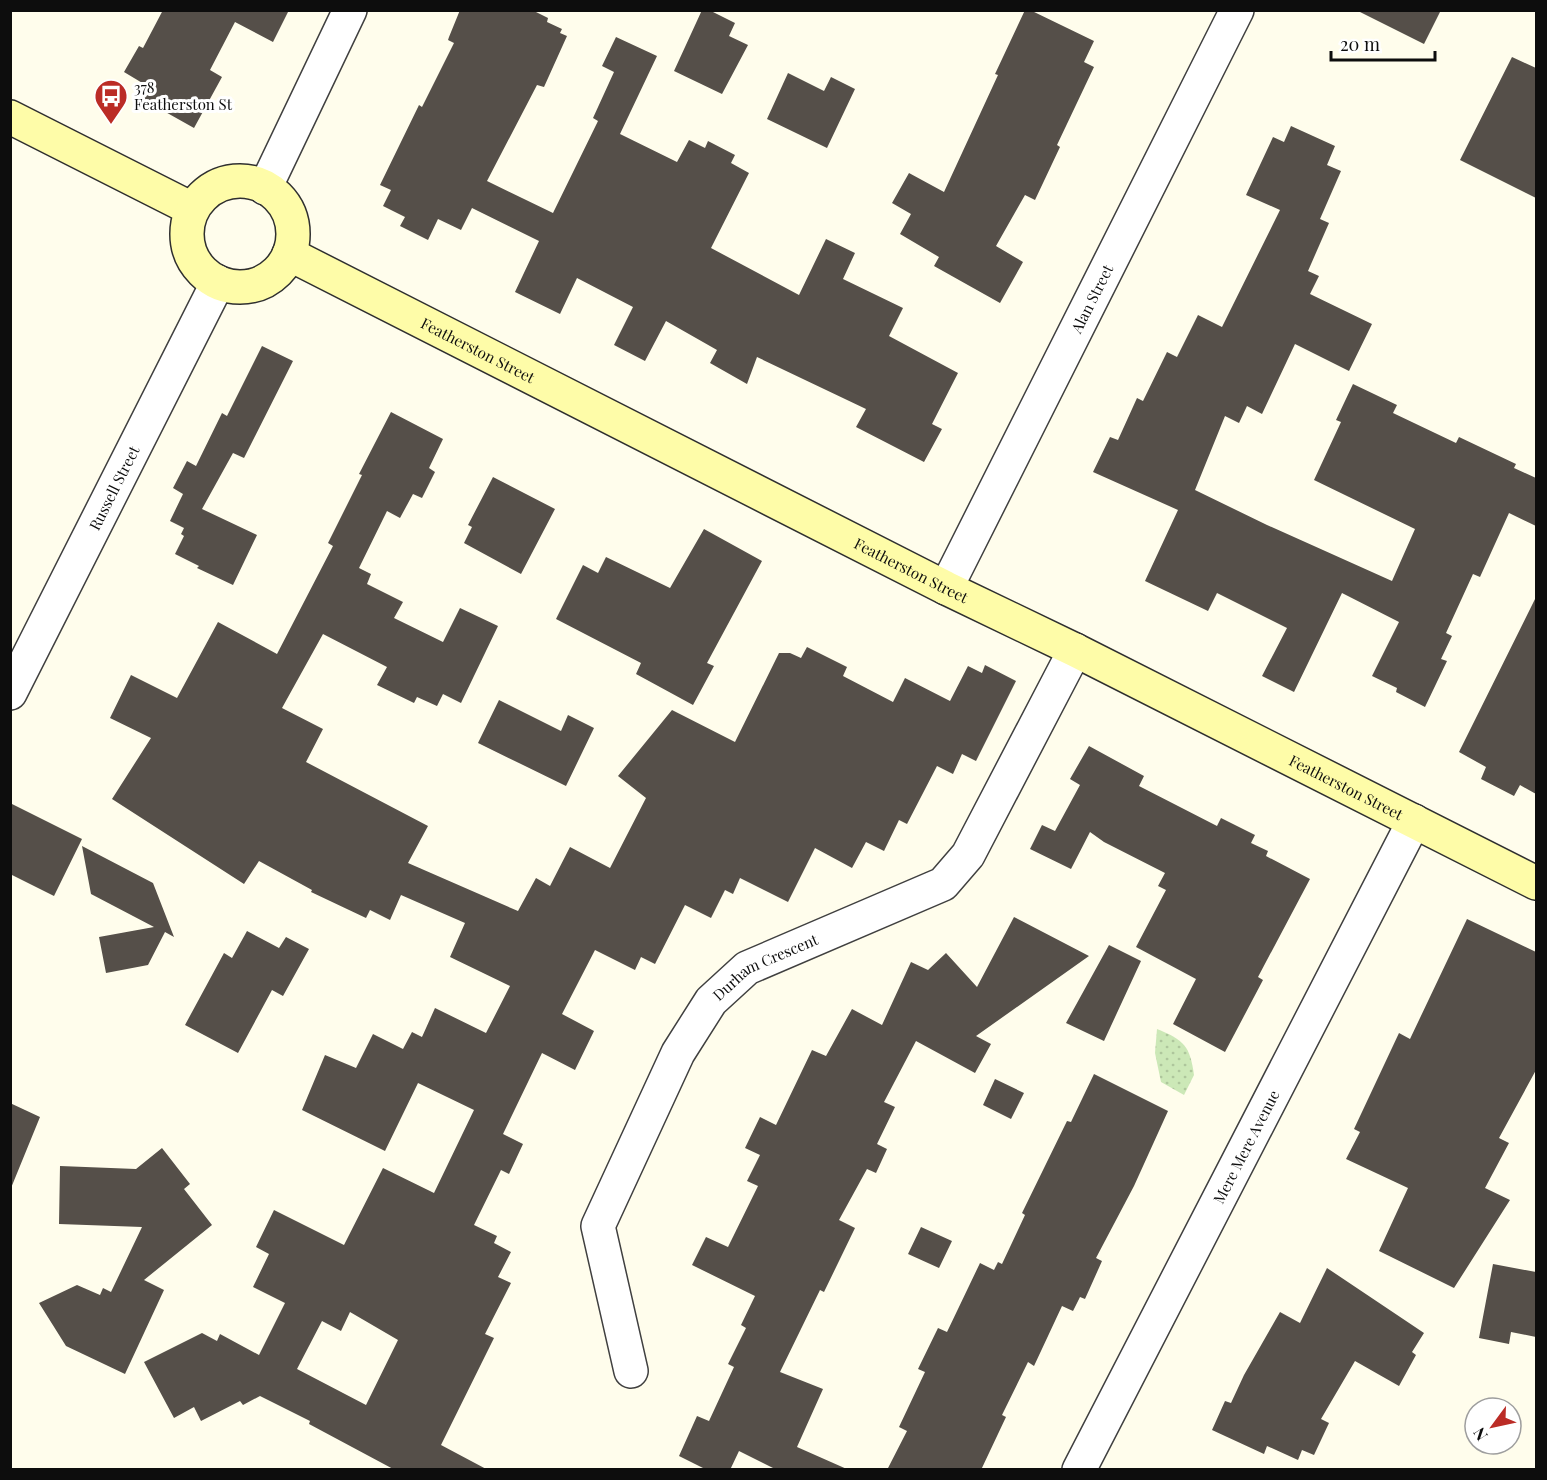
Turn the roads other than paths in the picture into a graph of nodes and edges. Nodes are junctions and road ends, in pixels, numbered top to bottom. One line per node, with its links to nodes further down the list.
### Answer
1 (350, 10): 4 (street)
2 (1237, 10): 8 (street, Alan Street)
3 (10, 117): 5 (main road)
4 (265, 188): 5 (main road); 6 (main road)
5 (192, 209): 7 (main road)
6 (289, 254): 7 (main road); 8 (main road, Featherston Street)
7 (218, 282): 10 (street, Russell Street)
8 (946, 588): 9 (main road, Featherston Street)
9 (1075, 650): 11 (main road, Featherston Street); 13 (street, Durham Crescent)
10 (10, 693)
11 (1414, 821): 12 (main road, Featherston Street); 14 (street, Mere Mere Avenue)
12 (1536, 882)
13 (631, 1371)
14 (1079, 1470)

